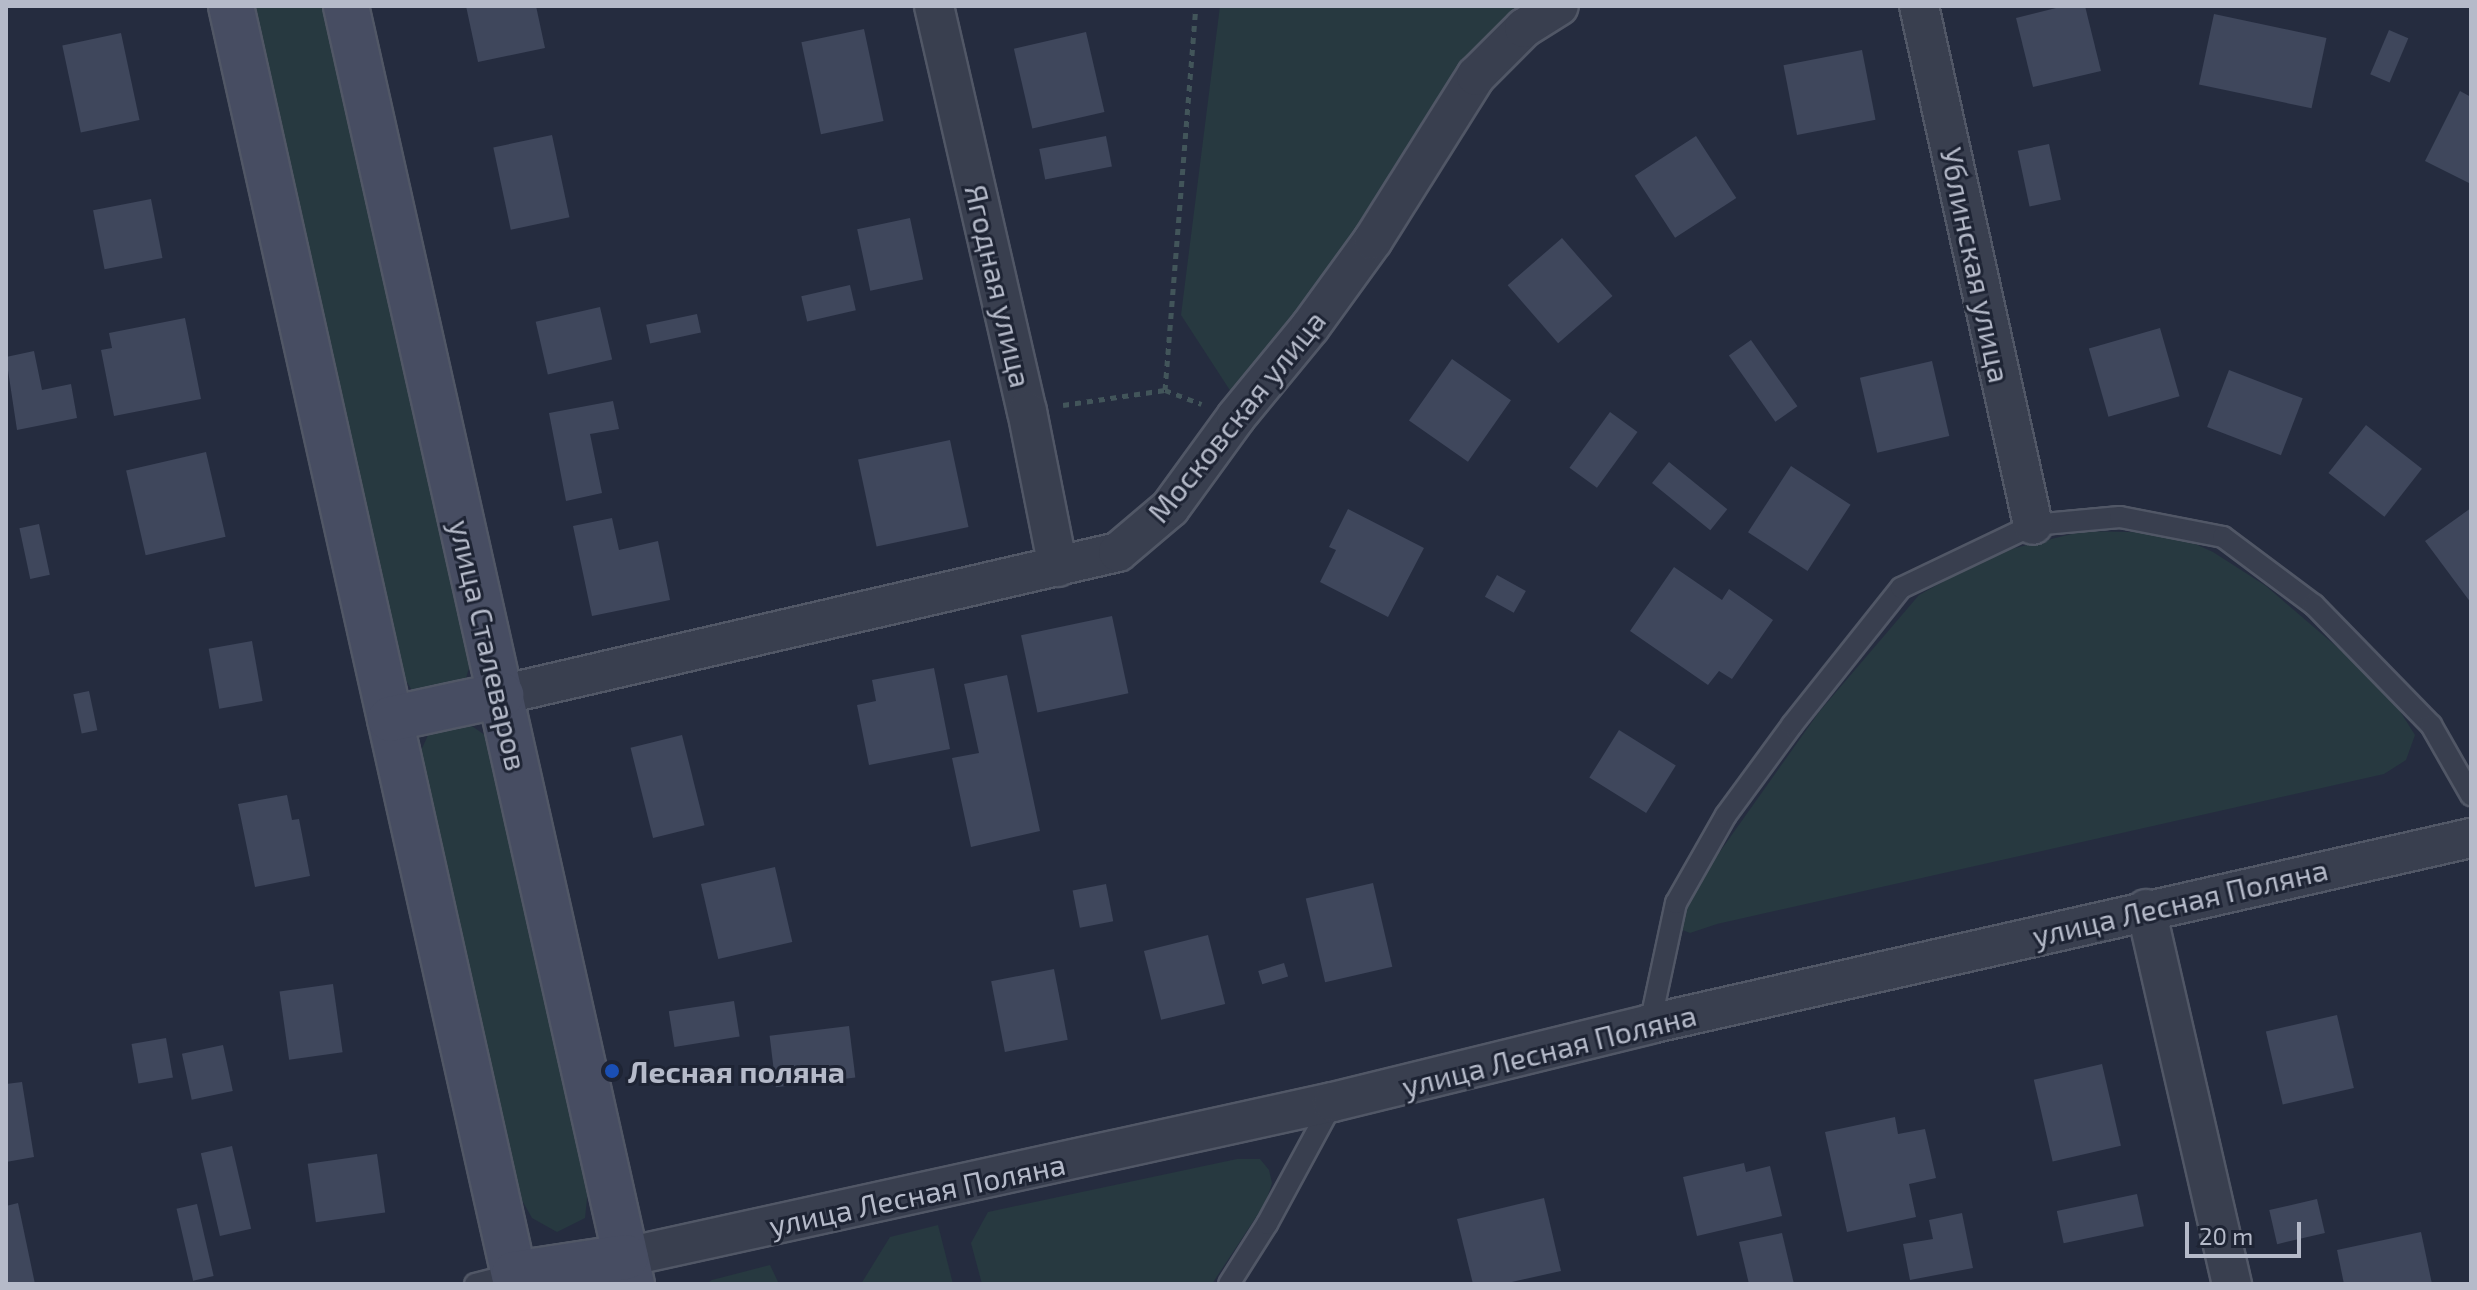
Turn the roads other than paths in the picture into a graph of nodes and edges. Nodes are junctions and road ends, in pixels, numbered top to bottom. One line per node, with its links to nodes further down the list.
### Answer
1 (231, 6): 9 (main road)
2 (346, 6): 8 (main road, улица Сталеваров)
3 (934, 6): 7 (street, Ягодная улица)
4 (1559, 6): 7 (street, Московская улица)
5 (1919, 6): 6 (street, Ублинская улица)
6 (2033, 525): 10 (lane); 13 (lane)
7 (1058, 567): 8 (street, Московская улица)
8 (501, 695): 9 (main road); 15 (main road, улица Сталеваров)
9 (390, 719): 16 (main road)
10 (2471, 795)
11 (2471, 838): 12 (street, улица Лесная Поляна)
12 (2146, 909): 13 (street, улица Лесная Поляна); 18 (street)
13 (1650, 1024): 14 (street, улица Лесная Поляна)
14 (1333, 1102): 15 (street, улица Лесная Поляна); 17 (lane)
15 (629, 1271): 16 (main road)
16 (502, 1281)
17 (1229, 1284)
18 (2232, 1284)

